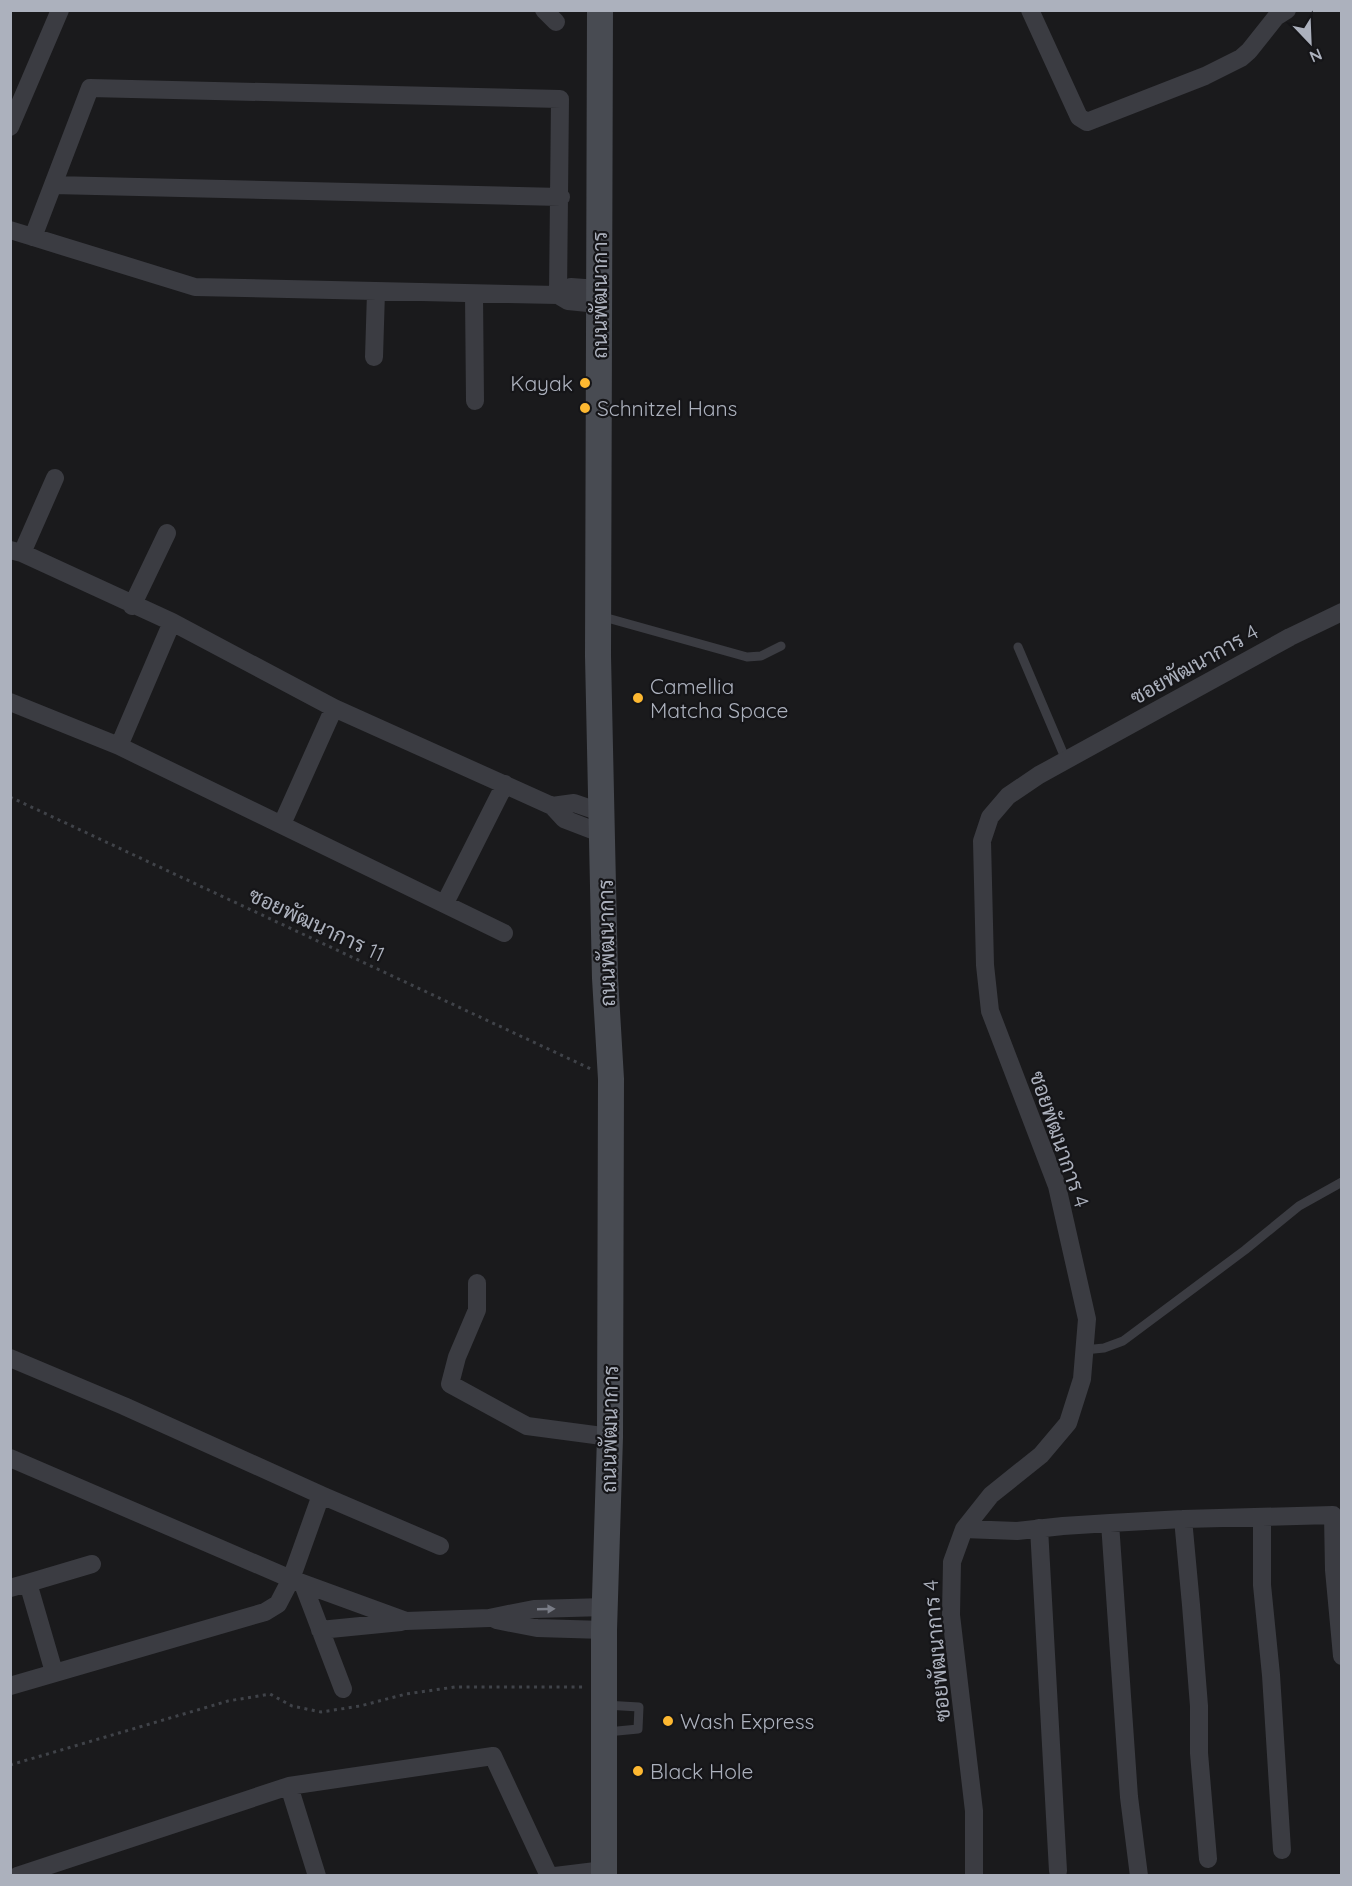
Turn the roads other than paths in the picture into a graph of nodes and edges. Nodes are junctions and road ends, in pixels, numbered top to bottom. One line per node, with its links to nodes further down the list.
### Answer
1 (60, 10): 5 (street)
2 (600, 10): 13 (street, ถนนพัฒนาการ)
3 (1030, 10): 4 (street)
4 (1287, 10)
5 (10, 127)
6 (53, 185): 7 (street); 7 (street); 9 (street)
7 (561, 197): 12 (street)
8 (10, 230): 9 (street)
9 (33, 237): 10 (street)
10 (376, 292): 11 (street); 14 (street)
11 (474, 295): 12 (street); 15 (street)
12 (558, 295): 13 (street)
13 (598, 296): 21 (street, ถนนพัฒนาการ)
14 (374, 357)
15 (475, 401)
16 (54, 478): 18 (street)
17 (167, 534): 19 (street)
18 (16, 552): 19 (street)
19 (132, 606): 22 (street)
20 (1341, 612): 28 (street, ซอยพัฒนาการ 4)
21 (600, 616): 23 (lane); 31 (street, ถนนพัฒนาการ)
22 (172, 622): 26 (street); 27 (street)
23 (781, 646)
24 (1018, 647): 28 (lane)
25 (10, 702): 27 (street)
26 (334, 708): 29 (street); 30 (street)
27 (119, 746): 30 (street)
28 (1066, 760): 36 (street, ซอยพัฒนาการ 4)
29 (505, 784): 31 (street); 32 (street)
30 (282, 824): 32 (street)
31 (603, 824): 38 (street, ถนนพัฒนาการ)
32 (444, 903): 33 (street)
33 (504, 933)
34 (1341, 1182): 36 (lane)
35 (477, 1283): 38 (street)
36 (1084, 1350): 45 (street, ซอยพัฒนาการ 4)
37 (10, 1358): 40 (street)
38 (610, 1437): 51 (street, ถนนพัฒนาการ)
39 (10, 1458): 48 (street)
40 (321, 1495): 46 (street); 48 (street)
41 (1262, 1517): 42 (street); 54 (street); 61 (street)
42 (1183, 1519): 43 (street); 62 (street)
43 (1110, 1523): 44 (street); 70 (street)
44 (1040, 1528): 45 (street); 63 (street)
45 (964, 1529): 69 (street, ซอยพัฒนาการ 4)
46 (440, 1546)
47 (92, 1564): 49 (street)
48 (297, 1582): 52 (street); 53 (street); 55 (street)
49 (28, 1583): 50 (street); 55 (street)
50 (10, 1588)
51 (604, 1619): 52 (street); 58 (street, ถนนพัฒนาการ)
52 (406, 1621): 53 (street)
53 (320, 1630): 57 (street)
54 (1341, 1656)
55 (54, 1672): 56 (street)
56 (10, 1686)
57 (343, 1689)
58 (604, 1696): 59 (street, ถนนพัฒนาการ); 59 (lane)
59 (604, 1733): 64 (street, ถนนพัฒนาการ)
60 (289, 1786): 65 (street); 66 (street); 67 (street)
61 (1282, 1850)
62 (1208, 1859)
63 (1058, 1871)
64 (604, 1873): 68 (street)
65 (17, 1875)
66 (317, 1875)
67 (549, 1875)
68 (555, 1875)
69 (974, 1875)
70 (1139, 1875)

